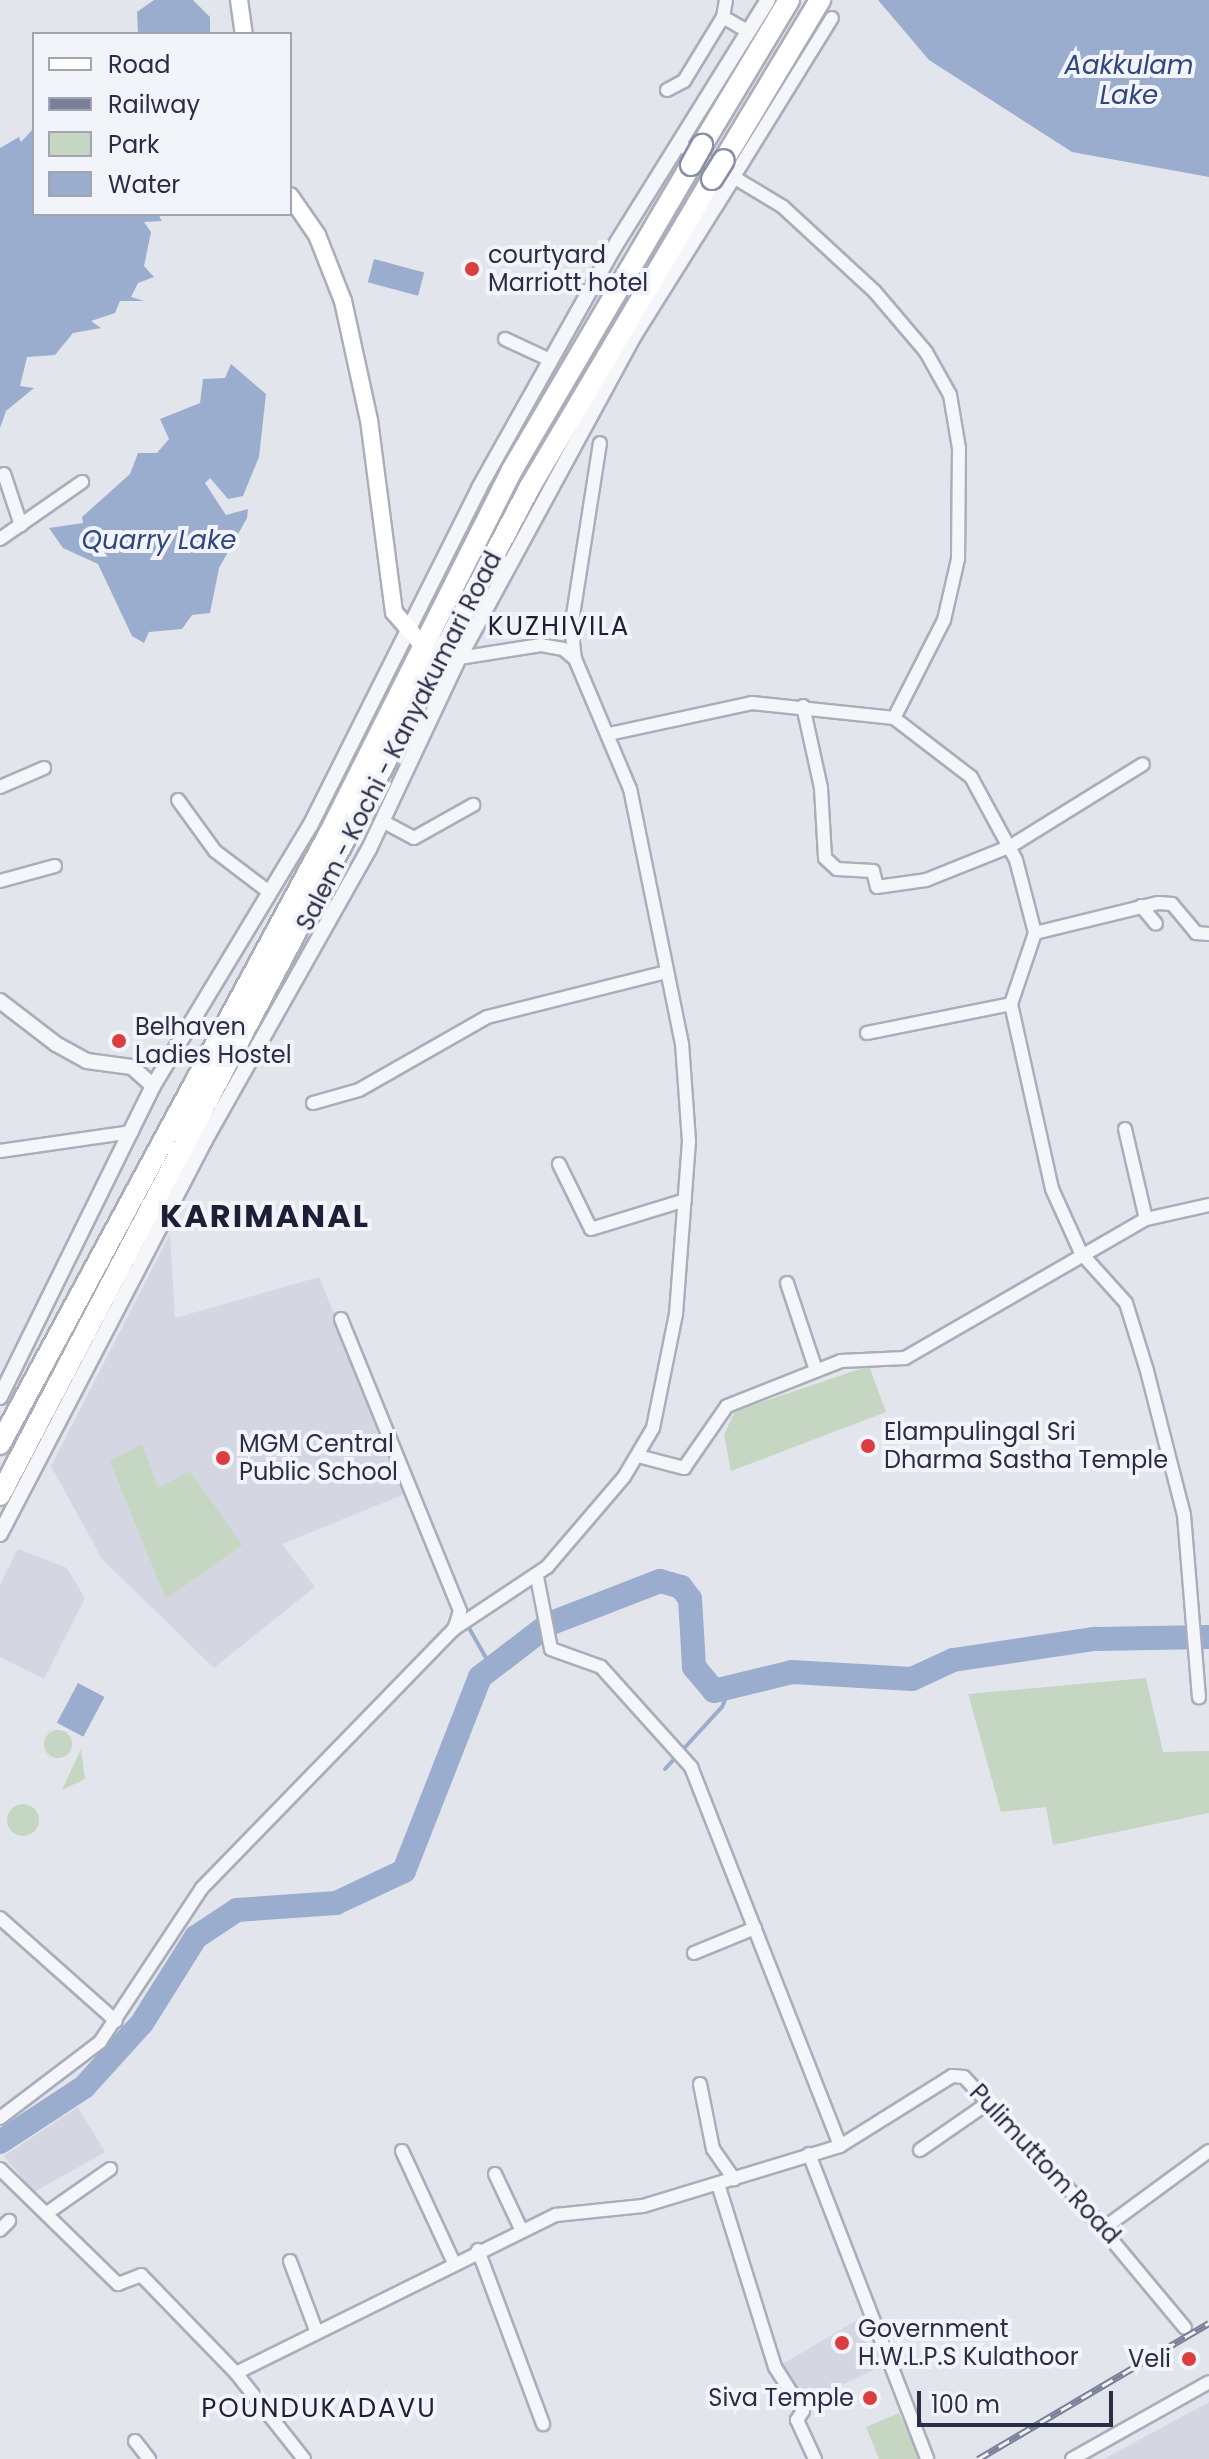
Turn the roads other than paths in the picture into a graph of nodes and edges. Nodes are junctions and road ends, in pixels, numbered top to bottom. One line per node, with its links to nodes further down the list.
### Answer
1 (239, 0): 8 (main road)
2 (726, 0): 6 (street)
3 (768, 0): 9 (street)
4 (789, 0): 11 (highway, Salem - Kochi - Kanyakumari Road)
5 (820, 0): 12 (highway, Salem - Kochi - Kanyakumari Road)
6 (723, 17): 9 (street); 10 (street)
7 (832, 18): 12 (street)
8 (244, 32)
9 (749, 32): 11 (street)
10 (667, 90)
11 (692, 152): 12 (street); 15 (street); 22 (highway, Salem - Kochi - Kanyakumari Road)
12 (729, 169): 23 (street); 23 (highway, Salem - Kochi - Kanyakumari Road, bridge); 26 (street)
13 (292, 199): 21 (main road)
14 (505, 339): 15 (street)
15 (550, 360): 21 (street)
16 (600, 443): 24 (street)
17 (4, 474): 19 (street)
18 (82, 482): 19 (street)
19 (21, 525): 20 (street)
20 (0, 539)
21 (405, 632): 22 (main road); 37 (street)
22 (420, 648): 23 (main road); 60 (highway, Salem - Kochi - Kanyakumari Road)
23 (450, 659): 24 (street); 33 (street); 62 (highway, Salem - Kochi - Kanyakumari Road)
24 (575, 659): 27 (street)
25 (803, 706): 26 (street); 27 (street); 34 (street)
26 (894, 718): 34 (street)
27 (609, 734): 42 (street)
28 (1143, 764): 34 (street)
29 (44, 768): 30 (street)
30 (0, 787)
31 (178, 800): 37 (street)
32 (473, 805): 33 (street)
33 (382, 821): 63 (street)
34 (1011, 846): 40 (street)
35 (55, 866): 36 (street)
36 (0, 881)
37 (269, 892): 46 (street)
38 (1141, 906): 39 (street); 40 (street); 41 (street)
39 (1156, 924)
40 (1035, 933): 44 (street)
41 (1209, 934)
42 (666, 972): 47 (street); 52 (street)
43 (0, 1001): 46 (street)
44 (1011, 1004): 45 (street); 55 (street)
45 (867, 1033)
46 (153, 1086): 49 (street)
47 (313, 1103)
48 (1125, 1129): 54 (street)
49 (132, 1132): 50 (street); 59 (street)
50 (0, 1151)
51 (559, 1164): 52 (street)
52 (685, 1200): 61 (street)
53 (1209, 1205): 54 (street)
54 (1146, 1219): 55 (street)
55 (1081, 1253): 58 (street); 66 (street)
56 (787, 1283): 58 (street)
57 (341, 1319): 65 (street)
58 (816, 1370): 61 (street)
59 (0, 1397)
60 (0, 1444)
61 (638, 1456): 64 (street)
62 (0, 1495)
63 (0, 1534)
64 (537, 1577): 65 (street); 68 (street)
65 (454, 1629): 70 (street)
66 (1199, 1697)
67 (0, 1918): 70 (street)
68 (755, 1928): 69 (street); 74 (street)
69 (694, 1953)
70 (116, 2021): 73 (street)
71 (700, 2084): 82 (street)
72 (988, 2103): 74 (street, Pulimuttom Road); 75 (street); 85 (street, Pulimuttom Road)
73 (0, 2118)
74 (840, 2146): 78 (street, Pulimuttom Road)
75 (920, 2150)
76 (402, 2151): 89 (street)
77 (1209, 2151): 85 (street)
78 (809, 2154): 82 (street, Pulimuttom Road); 99 (street)
79 (0, 2169): 84 (street)
80 (110, 2169): 84 (street)
81 (495, 2174): 86 (street)
82 (734, 2179): 83 (street, Pulimuttom Road)
83 (718, 2184): 86 (street, Pulimuttom Road); 98 (street)
84 (47, 2213): 92 (street)
85 (1104, 2228): 90 (street, Pulimuttom Road)
86 (522, 2231): 87 (street, Pulimuttom Road)
87 (478, 2250): 89 (street, Pulimuttom Road); 94 (street)
88 (290, 2261): 91 (street)
89 (453, 2261): 91 (street, Pulimuttom Road)
90 (1185, 2328)
91 (316, 2330): 92 (street, Pulimuttom Road)
92 (236, 2373): 97 (street)
93 (1209, 2382): 100 (street)
94 (543, 2424)
95 (135, 2441): 96 (street)
96 (149, 2459)
97 (304, 2459)
98 (815, 2459)
99 (927, 2459)
100 (1072, 2459)

